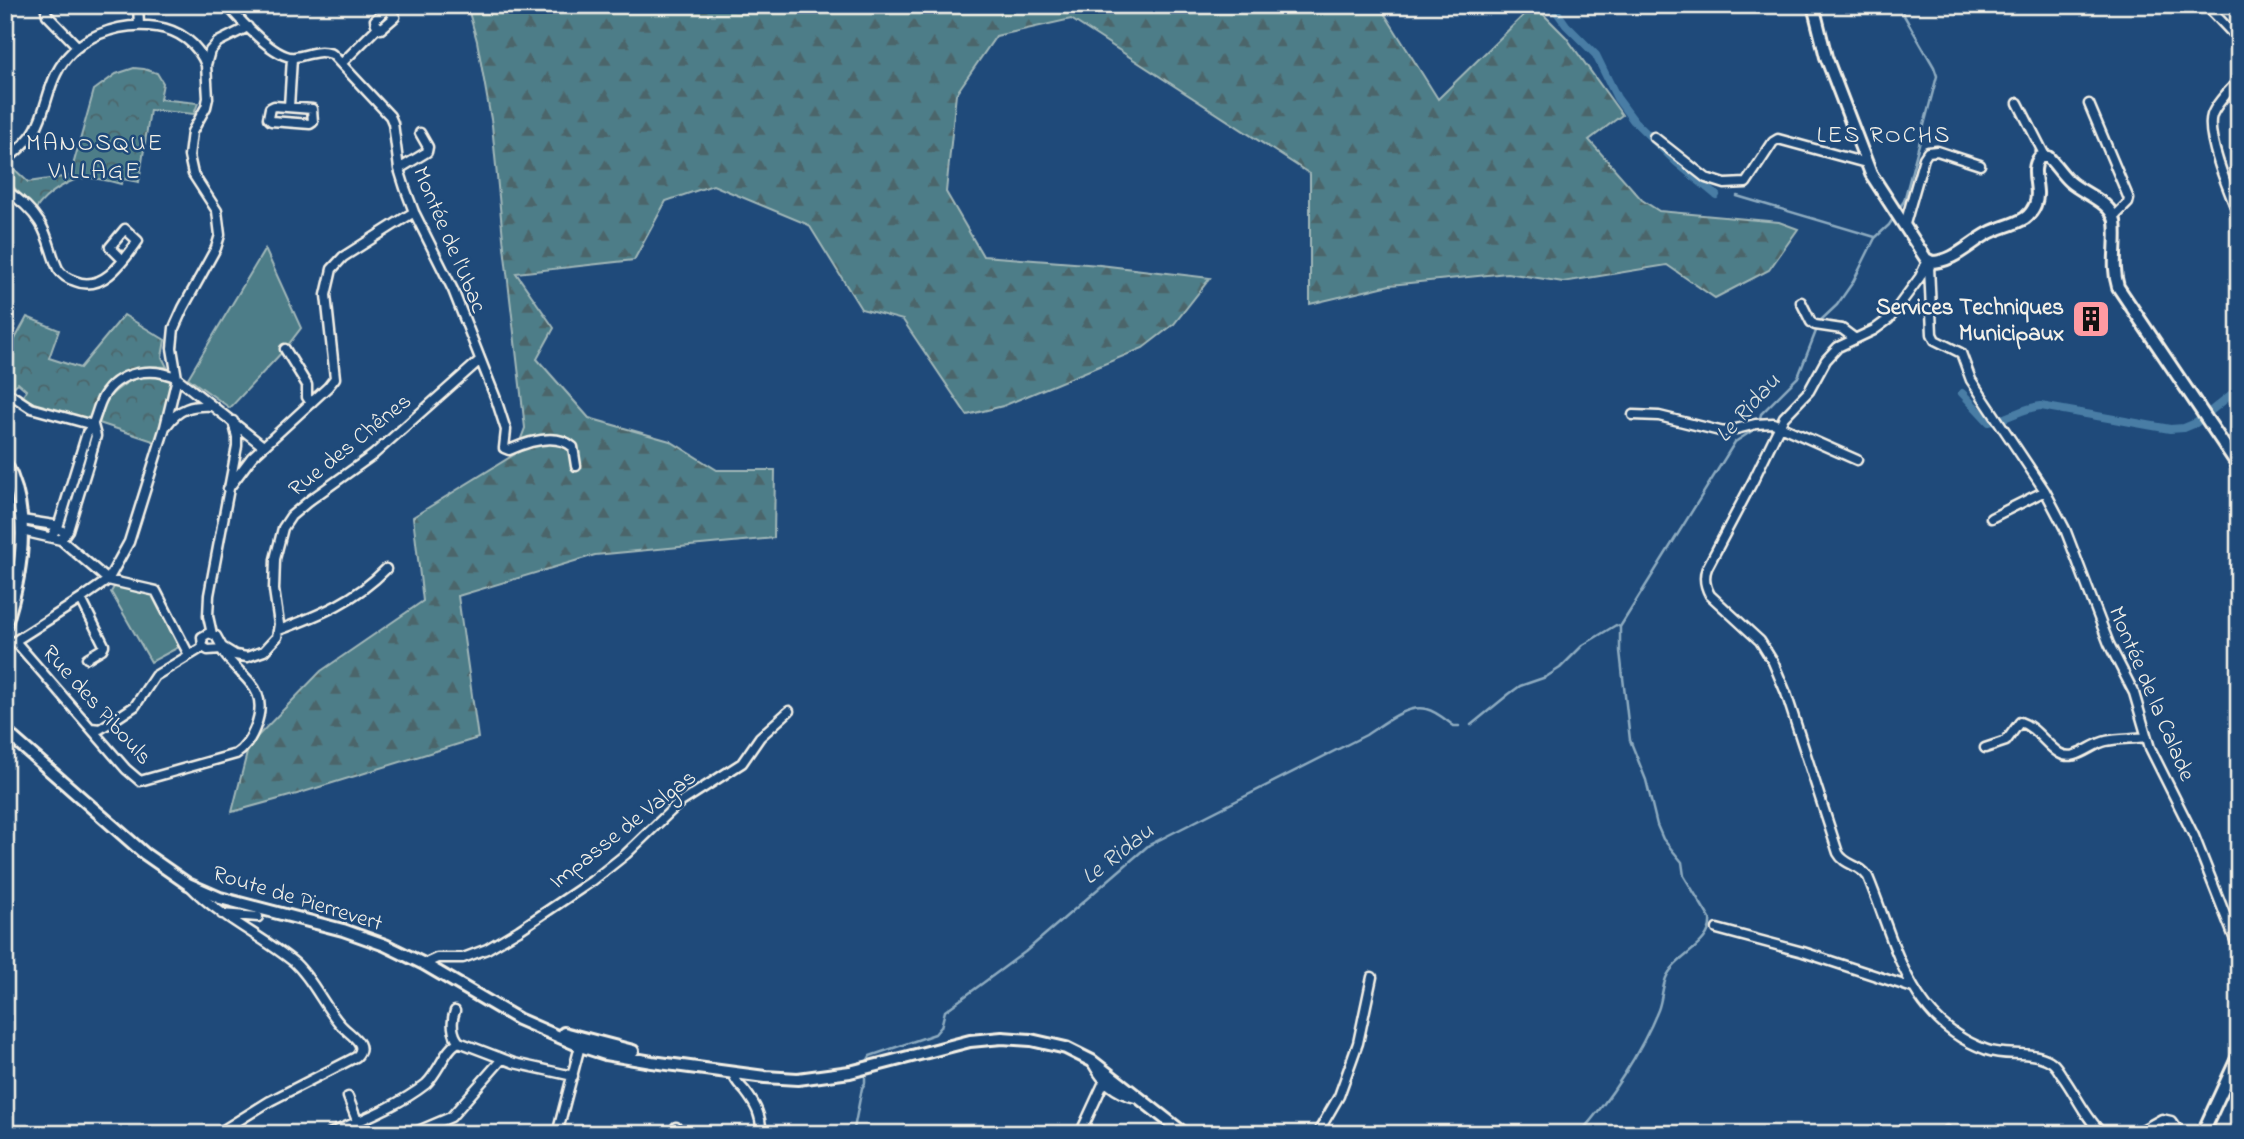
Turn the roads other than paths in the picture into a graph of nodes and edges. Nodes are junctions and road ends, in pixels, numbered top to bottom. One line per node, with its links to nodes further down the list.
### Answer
1 (49, 5): 12 (street)
2 (138, 5): 6 (street)
3 (1812, 5): 24 (main road)
4 (2206, 5): 9 (street)
5 (229, 6): 7 (street)
6 (139, 25): 11 (street); 12 (street)
7 (248, 27): 10 (street); 13 (street)
8 (378, 27): 14 (street)
9 (2239, 40)
10 (218, 42): 11 (street); 15 (street)
11 (192, 44): 15 (street)
12 (78, 47): 23 (street)
13 (292, 58): 14 (street); 19 (street)
14 (342, 63): 26 (street, Montée de l'Ubac)
15 (206, 65): 38 (street)
16 (2239, 80): 29 (street)
17 (2018, 103): 22 (street)
18 (2089, 104): 31 (street)
19 (289, 107): 19 (street)
20 (420, 133): 26 (street)
21 (1654, 137): 24 (street)
22 (2045, 156): 31 (main road); 33 (main road)
23 (6, 159)
24 (1866, 163): 30 (main road)
25 (1980, 165): 30 (street)
26 (399, 169): 28 (street, Montée de l'Ubac)
27 (5, 190): 32 (street)
28 (414, 212): 37 (street, Montée de l'Ubac); 40 (street)
29 (2239, 216)
30 (1900, 217): 33 (main road)
31 (2114, 218): 52 (main road)
32 (122, 261)
33 (1927, 263): 35 (street); 55 (street, Montée de la Calade)
34 (1801, 302): 35 (street)
35 (1854, 338): 44 (street)
36 (285, 349): 40 (street)
37 (480, 360): 50 (street, Montée de l'Ubac); 67 (street, Rue des Chênes)
38 (177, 378): 41 (street); 45 (street); 46 (street)
39 (5, 391): 45 (street)
40 (311, 403): 47 (street)
41 (212, 406): 43 (street); 46 (street)
42 (1633, 415): 44 (street)
43 (233, 421): 47 (street); 51 (street)
44 (1780, 424): 48 (street); 88 (street)
45 (93, 425): 59 (street); 61 (street)
46 (165, 427): 64 (street)
47 (263, 446): 53 (street)
48 (1857, 460)
49 (5, 463): 58 (main road)
50 (576, 466)
51 (233, 467): 53 (street); 54 (street)
52 (2239, 467)
53 (243, 470): 54 (street)
54 (228, 489): 68 (street)
55 (2045, 491): 57 (street); 78 (street, Montée de la Calade)
56 (5, 515): 62 (street)
57 (1991, 518)
58 (22, 526): 59 (street); 60 (street); 66 (main road)
59 (58, 527): 60 (street); 61 (street)
60 (51, 537): 61 (street)
61 (64, 540): 64 (street)
62 (5, 568)
63 (386, 569): 67 (street)
64 (108, 580): 65 (street); 73 (street)
65 (81, 599): 69 (street); 74 (street)
66 (5, 627)
67 (279, 630): 72 (street)
68 (212, 634): 71 (street); 72 (street)
69 (15, 641): 70 (street); 76 (street, Rue des Pibouls)
70 (5, 644)
71 (202, 647): 72 (street); 73 (street)
72 (222, 648): 76 (street, Rue des Pibouls)
73 (189, 655): 76 (street)
74 (87, 658)
75 (789, 711): 86 (street, Impasse de Valgas)
76 (91, 728)
77 (6, 733): 80 (main road, Route de Pierrevert)
78 (2146, 737): 79 (street); 85 (street, Montée de la Calade)
79 (1985, 748)
80 (188, 884): 81 (main road, Route de Pierrevert); 82 (street)
81 (259, 913): 82 (street); 84 (street); 86 (main road, Route de Pierrevert)
82 (221, 914): 84 (street)
83 (1717, 929): 88 (street)
84 (259, 937): 103 (street)
85 (2239, 950)
86 (424, 964): 89 (main road, Route de Pierrevert)
87 (1373, 977): 111 (street)
88 (1913, 988): 112 (street)
89 (495, 1005): 91 (main road, Route de Pierrevert); 91 (main road, Route de Pierrevert)
90 (455, 1011): 92 (street)
91 (577, 1040): 96 (main road); 96 (main road); 98 (street)
92 (459, 1042): 94 (street); 102 (street)
93 (2239, 1054): 115 (main road)
94 (502, 1059): 98 (street); 106 (street)
95 (1092, 1061): 97 (main road); 99 (street); 101 (main road)
96 (704, 1068): 97 (main road)
97 (733, 1073): 108 (street)
98 (573, 1076): 107 (street)
99 (1104, 1082): 101 (street); 109 (street)
100 (348, 1097): 102 (street)
101 (1142, 1099): 110 (main road)
102 (358, 1122): 104 (street); 105 (street)
103 (217, 1134)
104 (329, 1134)
105 (362, 1134)
106 (411, 1134)
107 (557, 1134)
108 (761, 1134)
109 (1080, 1134)
110 (1185, 1134)
111 (1317, 1134)
112 (2103, 1134)
113 (2135, 1134): 114 (street)
114 (2181, 1134)
115 (2202, 1134)

